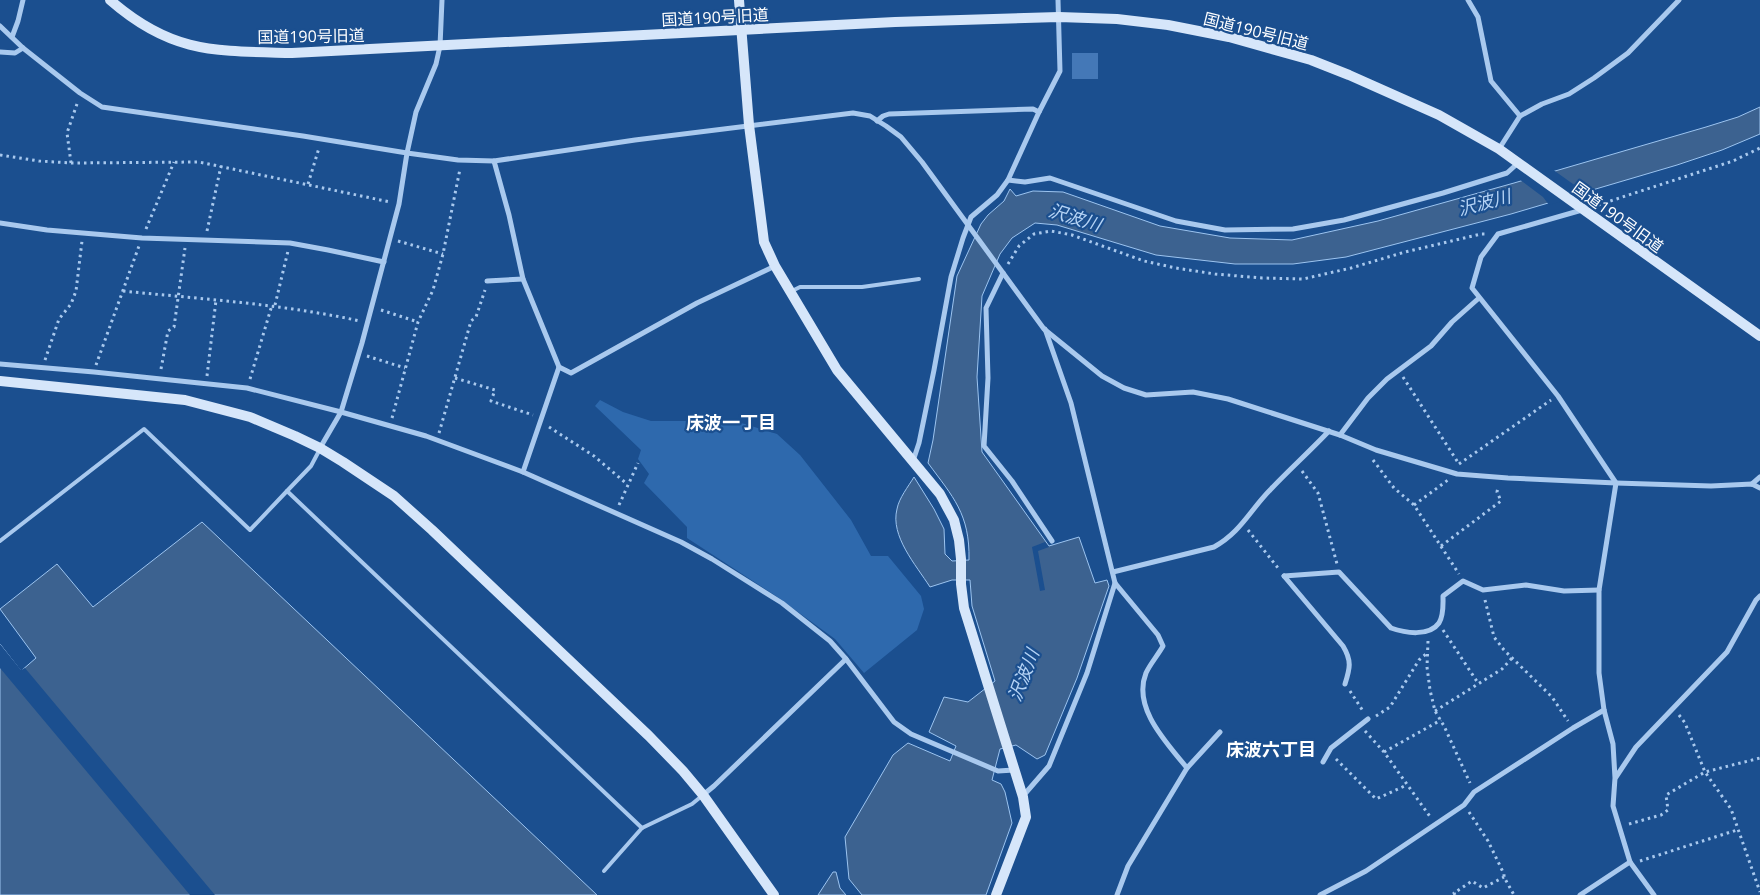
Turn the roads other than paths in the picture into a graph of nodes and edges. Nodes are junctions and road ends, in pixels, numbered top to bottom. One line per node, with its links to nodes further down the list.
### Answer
1 (23, 0): 11 (street)
2 (110, 0): 12 (street, 国道190号旧道)
3 (442, 0): 12 (street)
4 (739, 0): 10 (street)
5 (1058, 0): 8 (street)
6 (1468, 0): 16 (street)
7 (1679, 0): 16 (street)
8 (1059, 17): 10 (street, 国道190号旧道); 15 (street); 19 (street, 国道190号旧道)
9 (0, 26): 11 (street)
10 (740, 31): 12 (street, 国道190号旧道); 18 (street)
11 (12, 37): 13 (street)
12 (440, 46): 20 (street)
13 (23, 48): 14 (street); 20 (street)
14 (0, 52)
15 (1039, 112): 17 (street); 23 (street)
16 (1520, 116): 19 (street)
17 (877, 120): 18 (street); 26 (street)
18 (748, 125): 21 (street); 28 (street)
19 (1499, 149): 22 (street, 国道190号旧道)
20 (407, 153): 21 (street); 27 (street)
21 (494, 161): 30 (street)
22 (1518, 163): 23 (street); 24 (street, 国道190号旧道)
23 (1011, 181): 26 (street)
24 (1583, 210): 34 (street); 36 (street, 国道190号旧道)
25 (0, 223): 27 (street)
26 (970, 227): 29 (street); 44 (street)
27 (384, 262): 40 (street)
28 (775, 266): 33 (street); 38 (street)
29 (1001, 271): 35 (street); 52 (street)
30 (523, 279): 32 (street); 38 (street)
31 (919, 279): 33 (lane)
32 (487, 281)
33 (790, 292): 44 (street)
34 (1479, 298): 42 (street); 47 (street)
35 (1044, 329): 41 (street); 53 (street)
36 (1760, 336)
37 (0, 364): 40 (street)
38 (559, 367): 45 (street)
39 (0, 381): 43 (street)
40 (341, 412): 43 (street); 45 (street)
41 (1329, 431): 42 (street); 53 (street)
42 (1340, 435): 47 (street)
43 (320, 448): 50 (lane); 66 (street)
44 (913, 461): 64 (street)
45 (523, 472): 57 (street)
46 (1760, 477): 48 (street)
47 (1616, 483): 48 (street); 55 (street)
48 (1752, 484): 49 (street)
49 (1760, 488)
50 (287, 491): 51 (lane); 68 (lane)
51 (0, 541)
52 (1052, 542)
53 (1113, 572): 54 (street)
54 (1116, 583): 63 (street); 67 (street)
55 (1599, 590): 58 (street); 59 (street)
56 (1760, 596): 65 (street)
57 (846, 659): 64 (street); 66 (street)
58 (1345, 684)
59 (1604, 710): 65 (street); 74 (street)
60 (1368, 719): 62 (street)
61 (1220, 732): 63 (street)
62 (1323, 762)
63 (1187, 768): 73 (street)
64 (1014, 770): 67 (street)
65 (1615, 778): 69 (street)
66 (703, 795): 68 (lane); 71 (street)
67 (1023, 797): 72 (street)
68 (642, 828): 70 (lane)
69 (1631, 863): 75 (street); 76 (street)
70 (604, 870)
71 (774, 895)
72 (996, 895)
73 (1117, 895)
74 (1320, 895)
75 (1580, 895)
76 (1654, 895)

